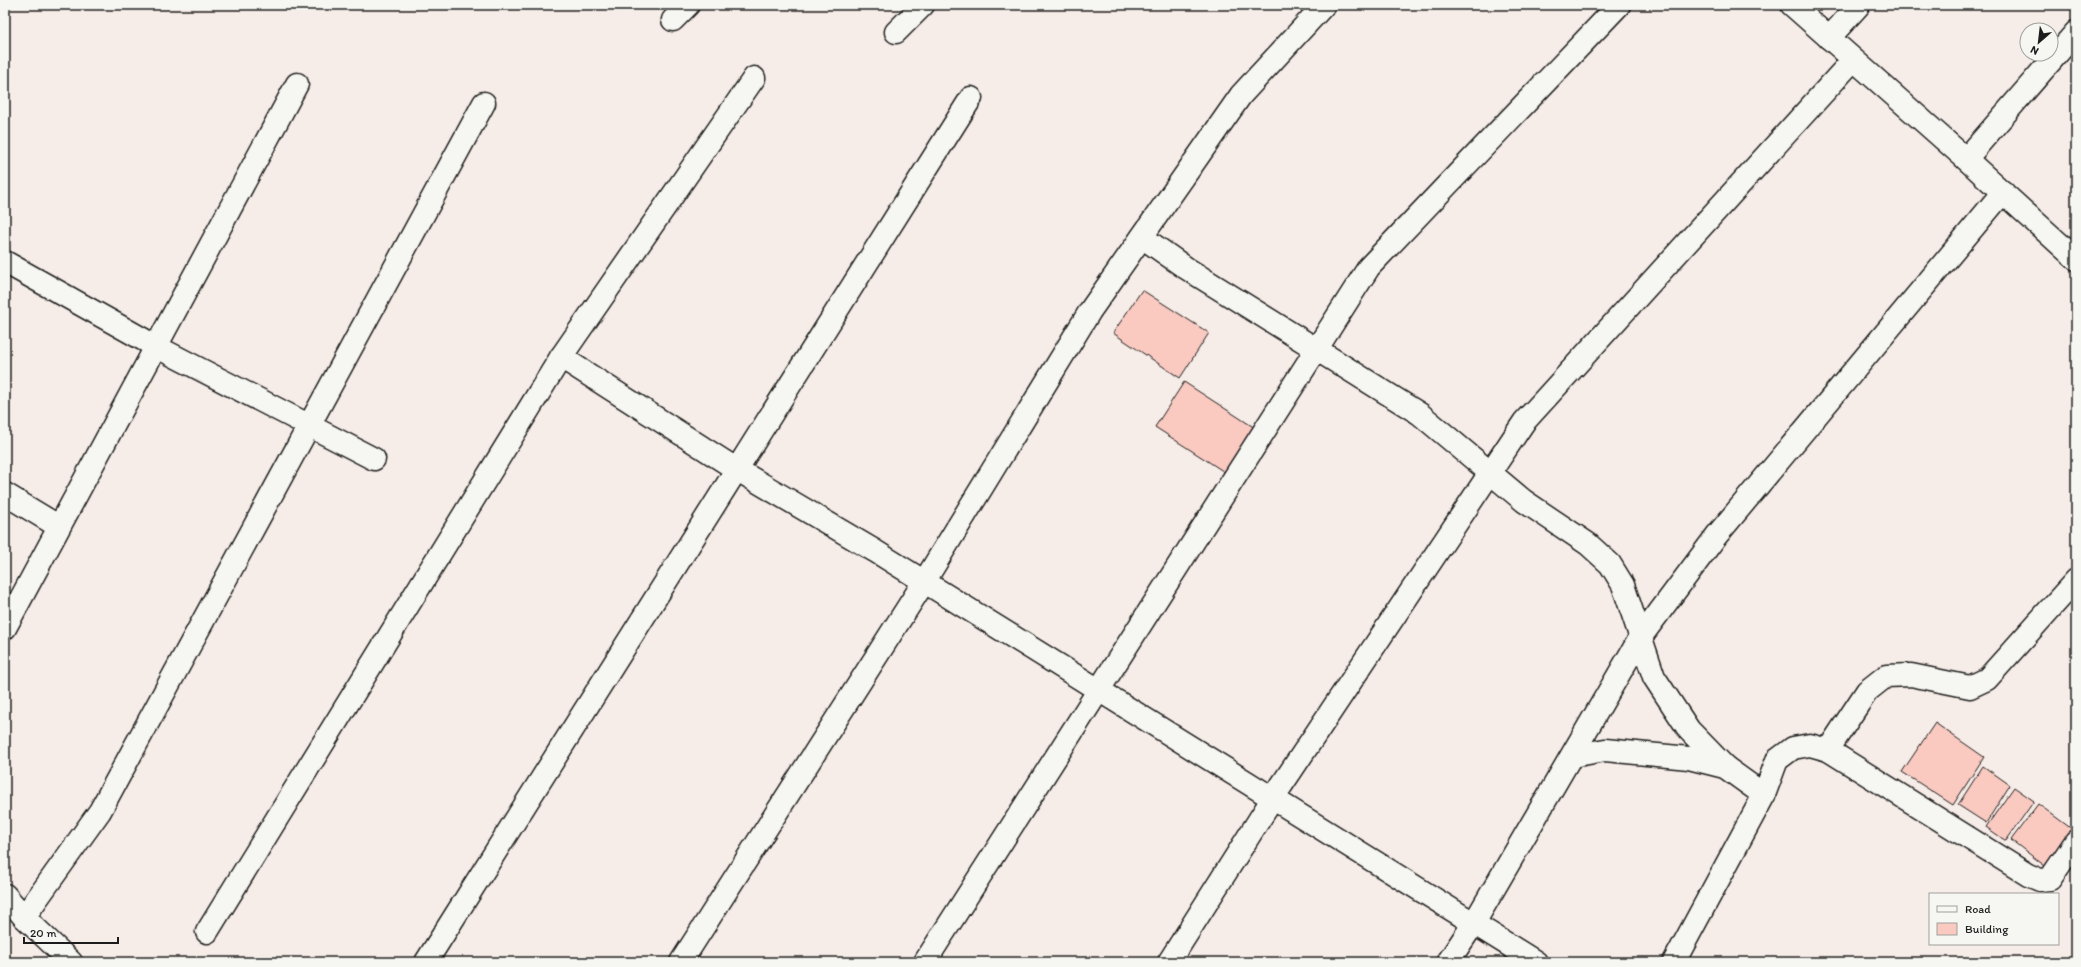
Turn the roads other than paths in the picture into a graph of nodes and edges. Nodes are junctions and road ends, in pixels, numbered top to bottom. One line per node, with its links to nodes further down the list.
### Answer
1 (923, 5): 6 (street)
2 (1324, 5): 16 (street)
3 (1620, 5): 20 (street)
4 (1792, 5): 8 (street)
5 (1859, 5): 8 (street)
6 (896, 32)
7 (2076, 32): 14 (street)
8 (1829, 38): 9 (street)
9 (1853, 60): 14 (street); 25 (street)
10 (754, 78): 21 (street)
11 (297, 84): 19 (street)
12 (971, 98): 24 (street)
13 (484, 103): 22 (street)
14 (1966, 159): 15 (street)
15 (2003, 192): 17 (street); 31 (street)
16 (1142, 237): 20 (street); 29 (street)
17 (2076, 259)
18 (5, 262): 19 (street)
19 (155, 346): 22 (street); 27 (street)
20 (1317, 349): 25 (street); 32 (street)
21 (560, 357): 24 (street); 42 (street)
22 (309, 424): 23 (street); 40 (street)
23 (374, 459)
24 (736, 469): 29 (street); 44 (street)
25 (1490, 473): 31 (street); 37 (street)
26 (5, 494): 27 (street)
27 (58, 526): 30 (street)
28 (2076, 580): 33 (street)
29 (924, 582): 32 (street); 45 (street)
30 (5, 628)
31 (1640, 638): 34 (street); 35 (street)
32 (1099, 691): 37 (street); 46 (street)
33 (1828, 750): 36 (street); 38 (street)
34 (1572, 756): 35 (street); 41 (street)
35 (1725, 768): 36 (street)
36 (1764, 795): 50 (street)
37 (1273, 798): 41 (street); 47 (street)
38 (2075, 844)
39 (5, 895): 40 (street)
40 (24, 917): 43 (street)
41 (1474, 923): 48 (street); 49 (street)
42 (207, 932)
43 (71, 962)
44 (426, 962)
45 (681, 962)
46 (926, 962)
47 (1169, 962)
48 (1448, 962)
49 (1536, 962)
50 (1674, 962)

